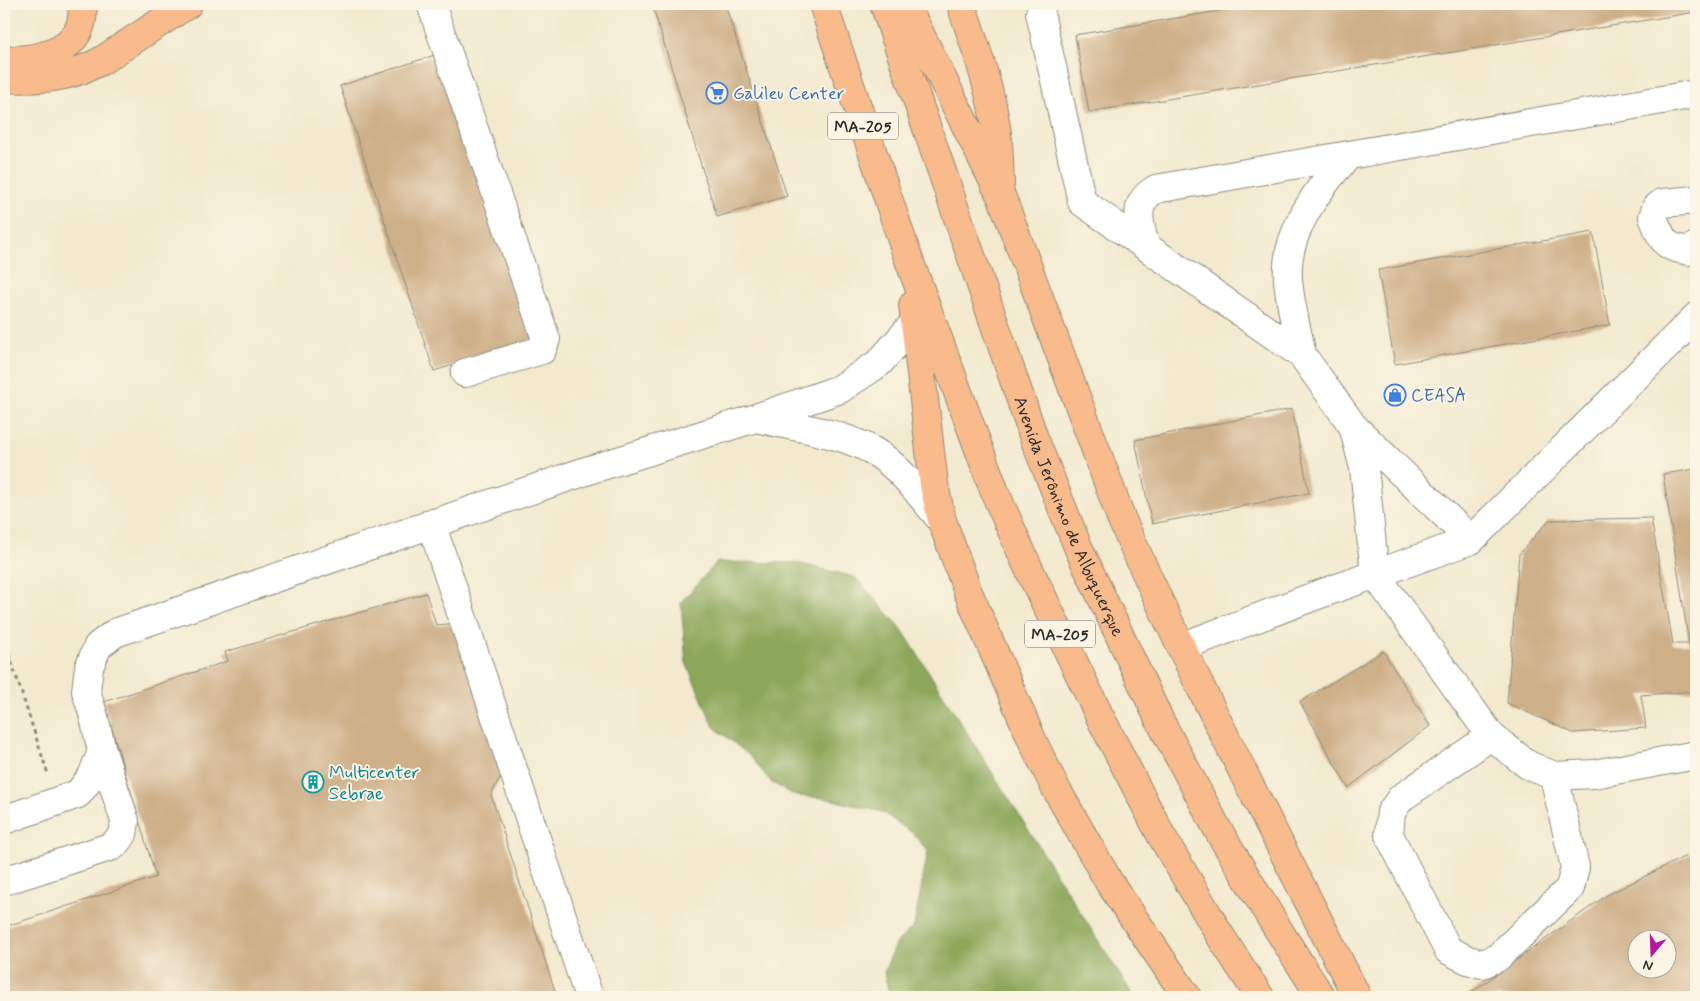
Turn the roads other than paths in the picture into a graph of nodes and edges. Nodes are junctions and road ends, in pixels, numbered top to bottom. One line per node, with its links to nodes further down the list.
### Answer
1 (82, 4): 9 (main road)
2 (188, 4): 10 (main road)
3 (431, 4): 21 (lane)
4 (822, 4): 17 (main road, MA-205)
5 (884, 4): 38 (main road, Avenida Jerônimo de Albuquerque / MA-205)
6 (905, 4): 13 (main road)
7 (960, 4): 13 (main road)
8 (1042, 4): 15 (lane)
9 (4, 60)
10 (4, 78)
11 (1696, 94): 12 (lane)
12 (1349, 155): 15 (lane); 20 (lane)
13 (1002, 198): 28 (main road)
14 (1696, 200): 16 (lane)
15 (1145, 246): 20 (lane)
16 (1696, 246)
17 (905, 248): 19 (main road, MA-205); 37 (main road, MA-205)
18 (1696, 316): 26 (lane)
19 (916, 321): 22 (lane); 24 (main road)
20 (1302, 355): 23 (lane)
21 (466, 373)
22 (756, 418): 24 (lane); 25 (lane)
23 (1353, 426): 26 (lane); 27 (lane)
24 (942, 520): 36 (main road)
25 (431, 523): 30 (lane); 35 (lane)
26 (1471, 540): 27 (lane)
27 (1375, 574): 28 (lane); 29 (lane)
28 (1181, 647): 39 (main road)
29 (1491, 736): 32 (lane); 32 (lane)
30 (102, 751): 33 (lane); 34 (lane)
31 (1696, 756): 32 (lane)
32 (1554, 776)
33 (4, 820)
34 (4, 881)
35 (589, 997)
36 (1187, 997)
37 (1260, 997)
38 (1321, 997)
39 (1357, 997)

